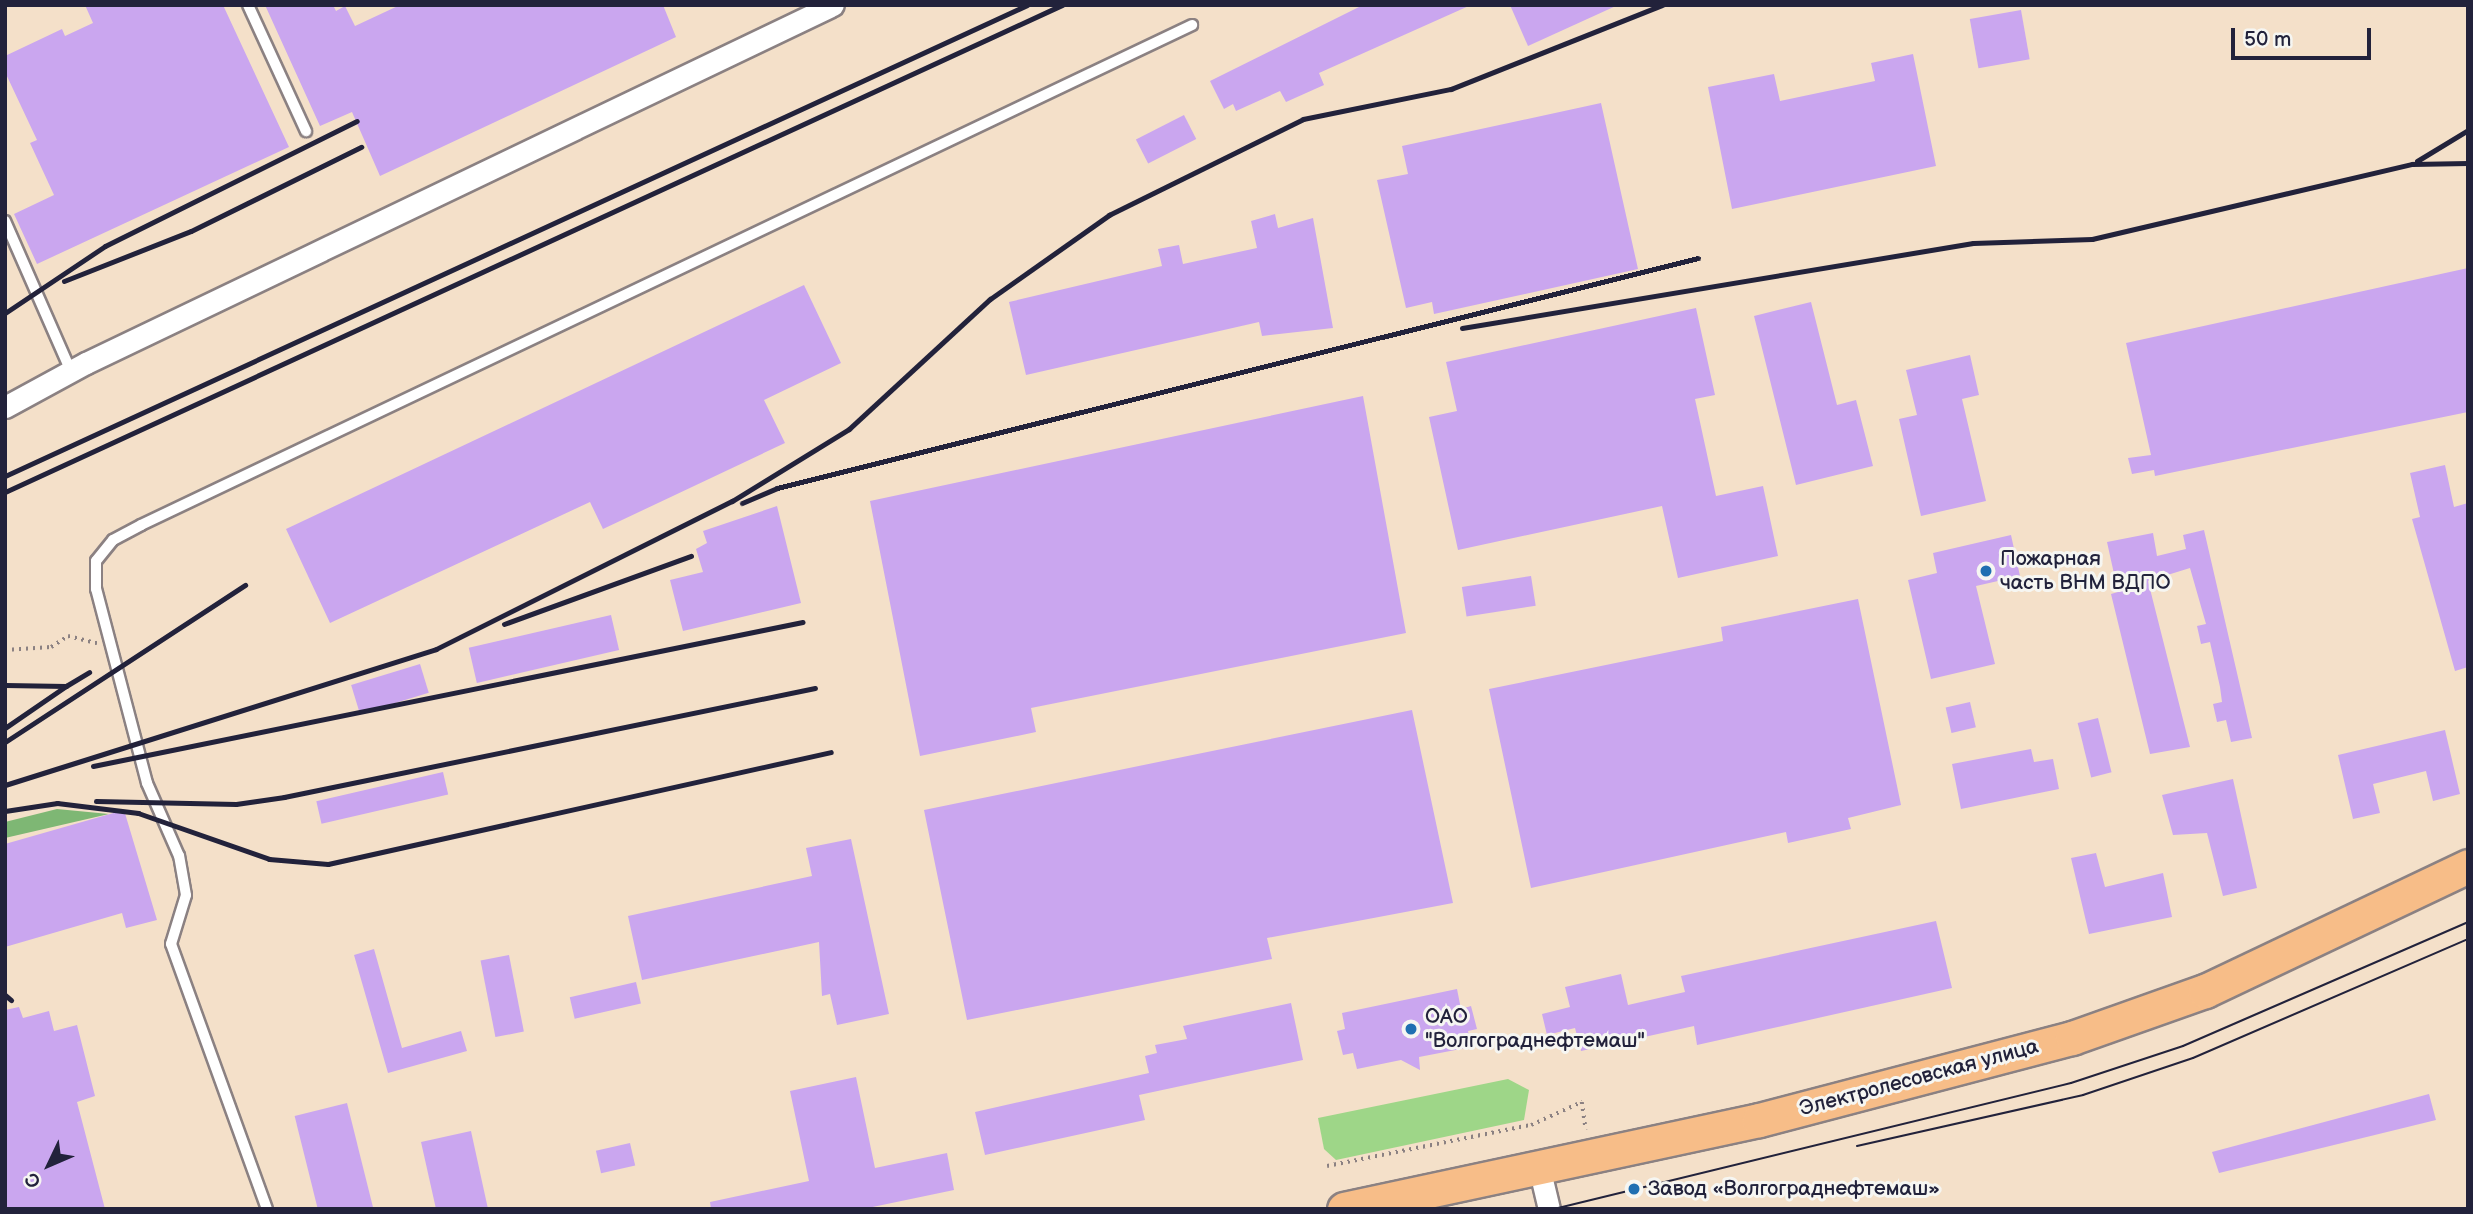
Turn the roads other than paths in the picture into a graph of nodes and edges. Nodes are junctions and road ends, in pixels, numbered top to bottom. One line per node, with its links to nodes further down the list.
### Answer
1 (248, 5): 5 (lane)
2 (833, 5): 3 (street)
3 (796, 13): 7 (street)
4 (1192, 25): 11 (lane)
5 (306, 131)
6 (5, 221): 7 (lane)
7 (71, 371): 8 (street)
8 (5, 407)
9 (2468, 866): 10 (main road, Электролесовская улица)
10 (1539, 1167): 12 (main road, Электролесовская улица); 13 (street)
11 (267, 1209)
12 (1344, 1209)
13 (1549, 1209)

